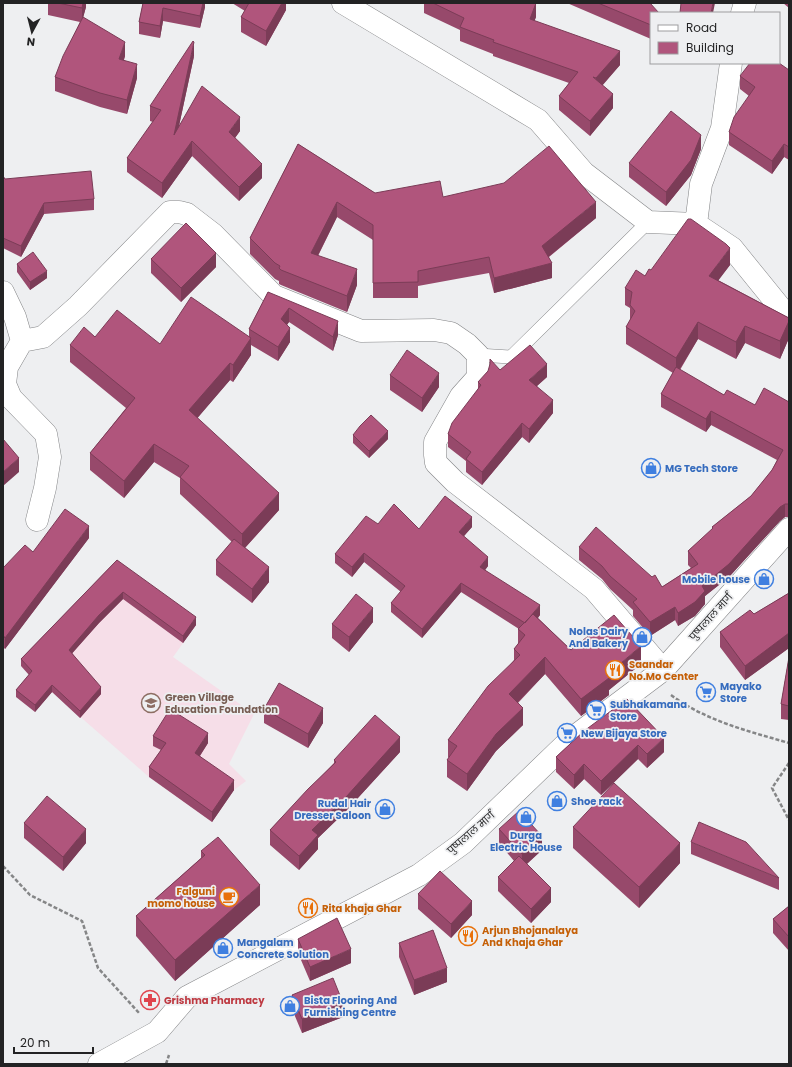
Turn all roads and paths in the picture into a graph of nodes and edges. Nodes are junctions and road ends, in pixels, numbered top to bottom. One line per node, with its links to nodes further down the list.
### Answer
1 (343, 3): 3 (street)
2 (732, 64): 4 (street)
3 (648, 222): 4 (street); 8 (lane)
4 (696, 224): 6 (street)
5 (3, 292): 7 (street)
6 (789, 315)
7 (22, 340): 8 (street); 9 (street)
8 (478, 355): 11 (street)
9 (37, 520)
10 (789, 530): 11 (street, पुष्पलाल मार्ग)
11 (656, 675): 12 (path); 16 (street, पुष्पलाल मार्ग)
12 (789, 743)
13 (789, 763): 14 (path)
14 (789, 820)
15 (3, 866): 16 (path)
16 (158, 1032): 17 (street, पुष्पलाल मार्ग)
17 (99, 1064)

